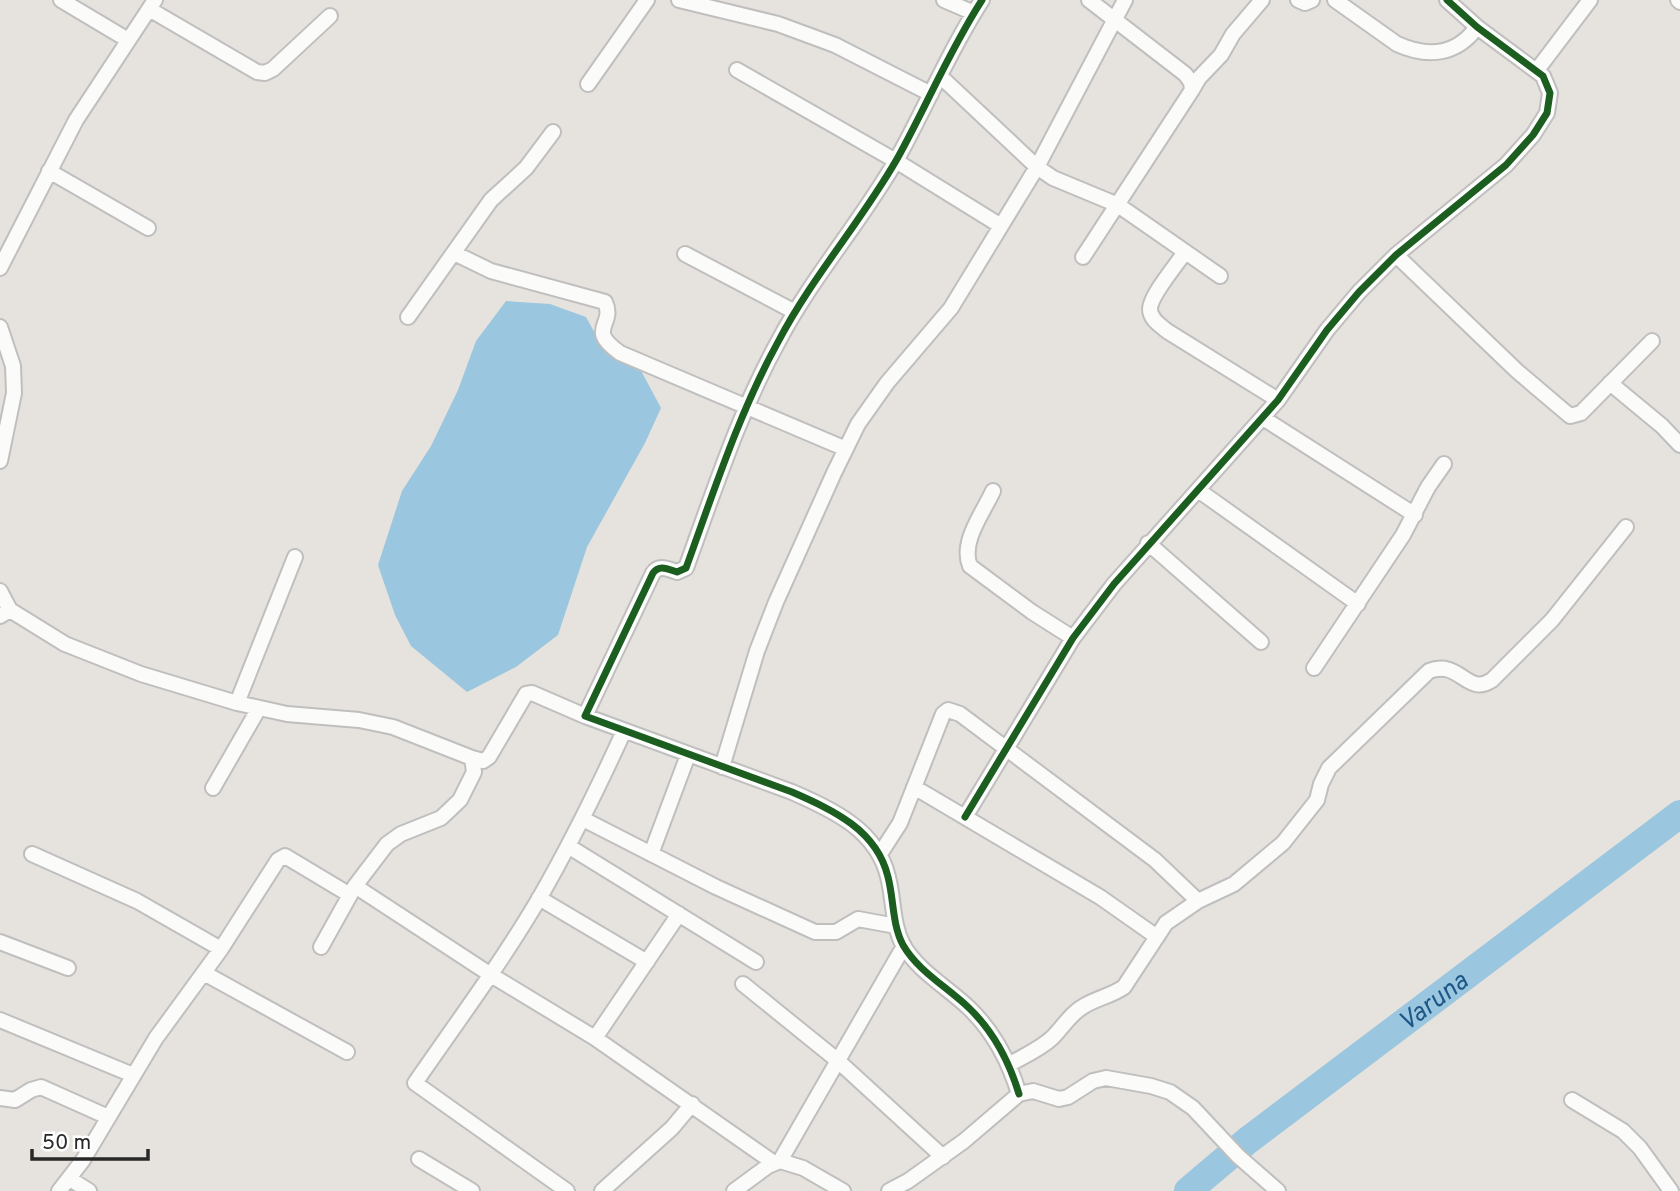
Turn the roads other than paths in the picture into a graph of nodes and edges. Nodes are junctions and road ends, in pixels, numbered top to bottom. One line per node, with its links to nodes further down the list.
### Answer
1 (61, 0): 18 (street)
2 (647, 0): 22 (street)
3 (679, 0): 24 (street)
4 (944, 0): 14 (street)
5 (1089, 0): 16 (street)
6 (1125, 0): 16 (street)
7 (1262, 0): 23 (street)
8 (1298, 0): 9 (street)
9 (1312, 0)
10 (1335, 0): 17 (street)
11 (1447, 0): 17 (street)
12 (1590, 0): 20 (street)
13 (152, 4): 15 (street); 18 (street)
14 (978, 6): 21 (street)
15 (330, 16)
16 (1114, 20): 23 (street); 27 (street)
17 (1477, 27): 20 (street)
18 (128, 40): 28 (street)
19 (737, 70): 26 (street)
20 (1537, 70): 35 (street)
21 (940, 76): 24 (street); 27 (street)
22 (588, 83)
23 (1192, 90): 29 (street)
24 (931, 94): 26 (street)
25 (553, 132): 33 (street)
26 (896, 161): 30 (street); 39 (street)
27 (1037, 167): 29 (street); 30 (street)
28 (49, 171): 31 (street); 37 (street)
29 (1118, 205): 32 (street); 36 (street)
30 (1002, 226): 48 (street)
31 (148, 228)
32 (1185, 252): 38 (street); 44 (street)
33 (454, 253): 40 (street); 45 (street)
34 (685, 254): 39 (street)
35 (1396, 255): 43 (street); 44 (street)
36 (1083, 257)
37 (0, 268)
38 (1220, 276)
39 (795, 312): 45 (street)
40 (408, 317)
41 (0, 327): 49 (street)
42 (1652, 341): 43 (street)
43 (1611, 383): 47 (street)
44 (1278, 400): 46 (street)
45 (746, 406): 48 (street); 65 (street)
46 (1263, 418): 51 (street); 53 (street)
47 (1680, 445)
48 (846, 449): 70 (street)
49 (0, 460)
50 (1444, 464): 53 (street)
51 (1198, 490): 55 (street); 58 (street)
52 (993, 491): 60 (street)
53 (1415, 515): 58 (street)
54 (1626, 527): 81 (street)
55 (1148, 543): 60 (street); 61 (street)
56 (295, 557): 63 (street)
57 (0, 591): 59 (street)
58 (1358, 604): 62 (street)
59 (5, 613): 63 (street)
60 (1073, 638): 67 (street)
61 (1261, 642)
62 (1314, 668)
63 (237, 704): 64 (street)
64 (259, 708): 69 (street); 72 (street)
65 (585, 716): 66 (street); 69 (street)
66 (624, 732): 68 (street); 74 (street)
67 (1007, 749): 71 (street); 73 (street); 81 (street)
68 (688, 755): 70 (street); 77 (street)
69 (472, 758): 79 (street)
70 (722, 767): 78 (street)
71 (914, 787): 73 (street); 78 (street)
72 (213, 788)
73 (965, 817): 84 (street)
74 (583, 819): 75 (street); 77 (street)
75 (568, 846): 80 (street); 82 (street)
76 (33, 854): 88 (street)
77 (651, 854): 83 (street)
78 (880, 854): 83 (street)
79 (353, 891): 87 (street); 88 (street); 93 (street)
80 (539, 898): 89 (street); 93 (street)
81 (1198, 901): 84 (street)
82 (679, 914): 89 (street); 90 (street)
83 (896, 926): 86 (street)
84 (1157, 937): 99 (street)
85 (0, 942): 91 (street)
86 (904, 946): 98 (street); 99 (street)
87 (321, 947)
88 (221, 949): 92 (street)
89 (647, 962): 96 (street)
90 (756, 962)
91 (68, 968)
92 (204, 973): 97 (street); 100 (street)
93 (491, 975): 96 (street); 113 (street)
94 (743, 984): 98 (street)
95 (0, 1020): 100 (street)
96 (595, 1038): 104 (street)
97 (347, 1052)
98 (838, 1060): 106 (street); 108 (street)
99 (1010, 1064): 101 (street)
100 (133, 1075): 105 (street)
101 (1019, 1094): 106 (street); 118 (street)
102 (0, 1098): 105 (street)
103 (1572, 1100): 119 (street)
104 (692, 1104): 108 (street); 114 (street)
105 (108, 1117): 109 (street)
106 (943, 1157): 117 (street)
107 (419, 1159): 112 (street)
108 (777, 1162): 115 (street); 116 (street)
109 (69, 1180): 110 (street); 111 (street)
110 (59, 1191)
111 (89, 1191)
112 (472, 1191)
113 (567, 1191)
114 (602, 1191)
115 (734, 1191)
116 (842, 1191)
117 (889, 1191)
118 (1278, 1191)
119 (1671, 1191)

